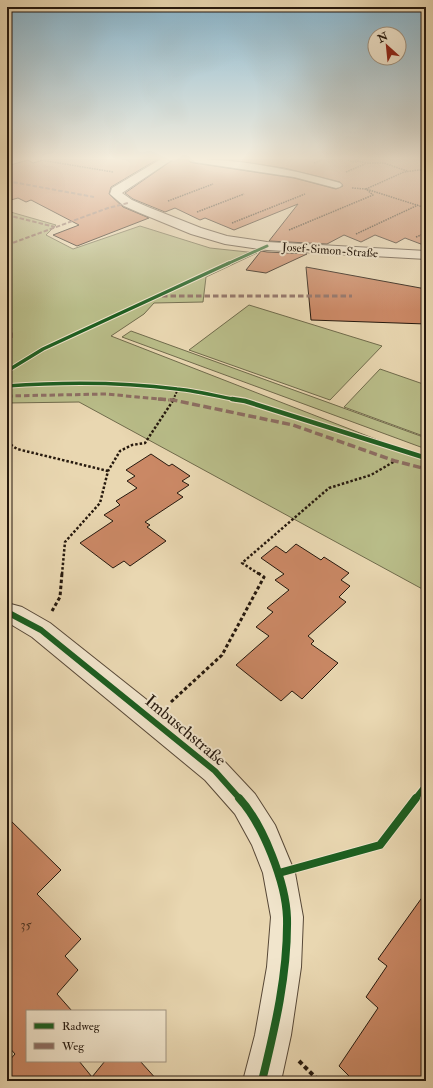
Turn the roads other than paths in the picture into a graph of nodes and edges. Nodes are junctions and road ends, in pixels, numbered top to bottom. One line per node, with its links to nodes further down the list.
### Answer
1 (144, 210): 2 (street, Josef-Simon-Straße)
2 (426, 255)
3 (7, 612): 4 (street, Imbuschstraße)
4 (262, 1081)

